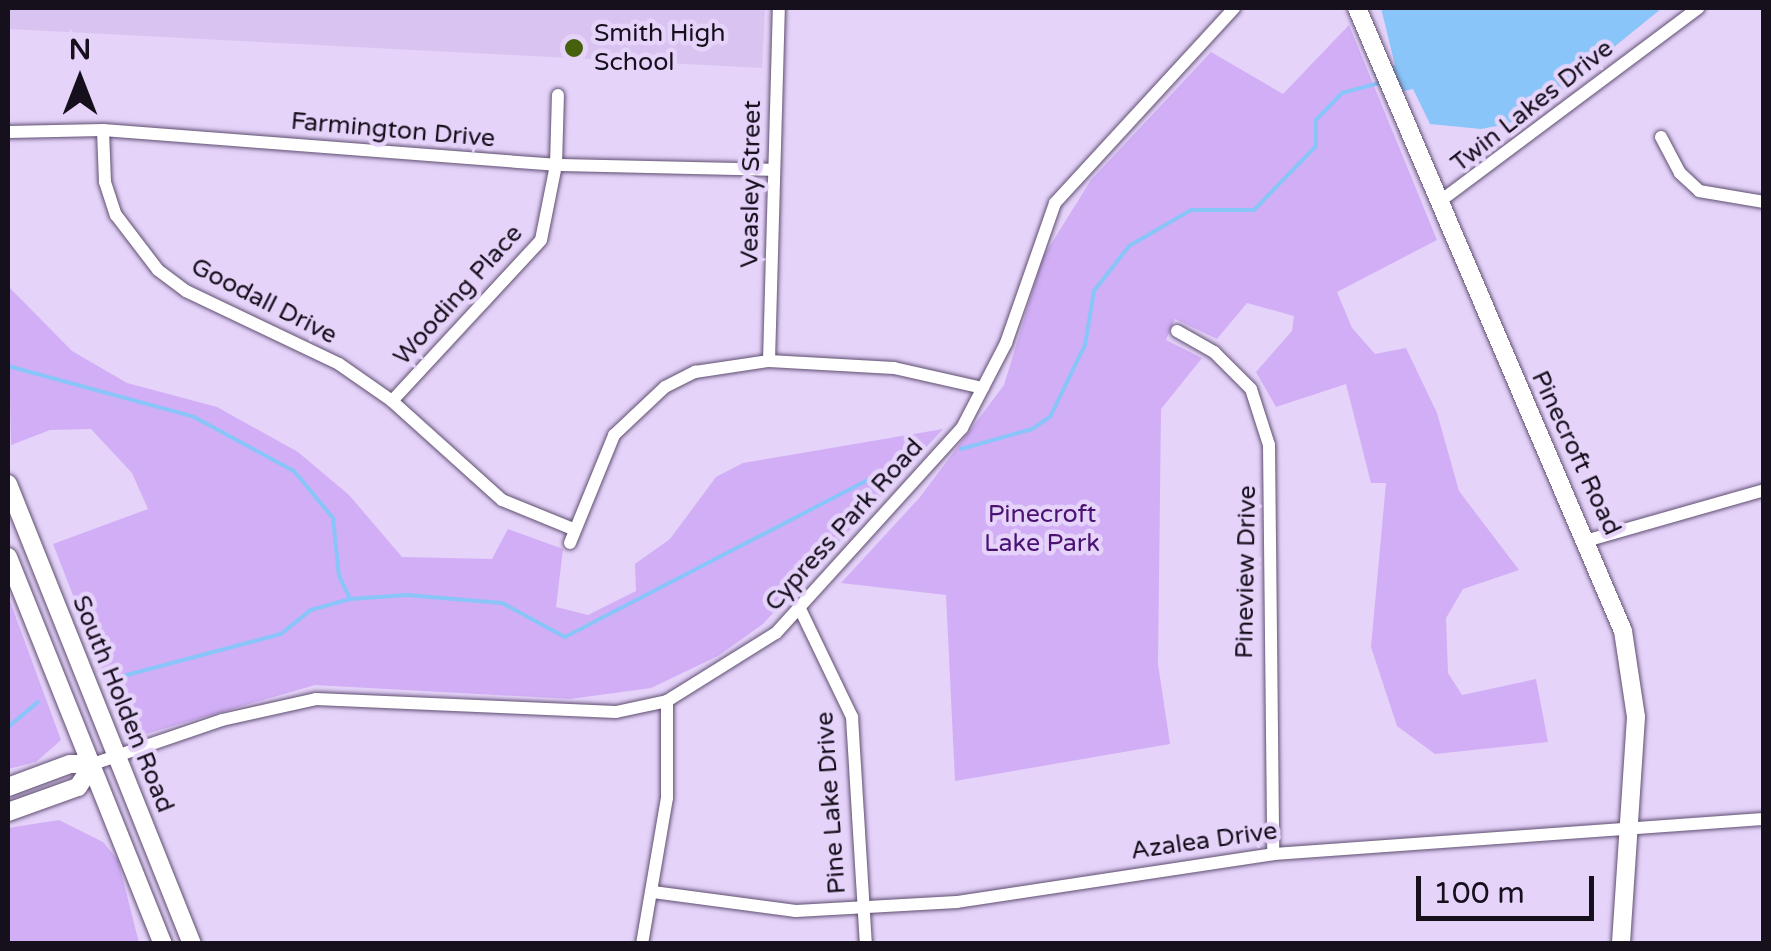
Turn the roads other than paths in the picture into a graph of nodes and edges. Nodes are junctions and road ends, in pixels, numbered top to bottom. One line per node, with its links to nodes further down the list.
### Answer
1 (779, 8): 10 (street, Veasley Street)
2 (1234, 8): 15 (street, Cypress Park Road)
3 (1357, 8): 11 (street, Pinecroft Road)
4 (1698, 8): 11 (street, Twin Lakes Drive)
5 (558, 95): 9 (street, Wooding Place)
6 (103, 130): 7 (street, Farmington Drive); 9 (street, Farmington Drive); 16 (street, Goodall Drive)
7 (8, 132)
8 (1661, 137): 12 (street)
9 (556, 165): 10 (street, Farmington Drive); 16 (street, Wooding Place)
10 (774, 170): 14 (street, Veasley Street)
11 (1440, 202): 20 (street, Pinecroft Road)
12 (1764, 202)
13 (1177, 331): 31 (street, Pineview Drive)
14 (769, 361): 15 (street); 19 (street)
15 (982, 388): 23 (street, Cypress Park Road)
16 (392, 401): 19 (street, Goodall Drive)
17 (8, 484): 25 (street, South Holden Road)
18 (1764, 490): 20 (street)
19 (573, 529): 21 (street)
20 (1589, 540): 30 (street, Pinecroft Road)
21 (570, 544)
22 (8, 558): 26 (street, South Holden Road)
23 (801, 611): 24 (street, Cypress Park Road); 33 (street, Pine Lake Drive)
24 (667, 701): 25 (street, Cypress Park Road); 32 (street)
25 (116, 755): 26 (street, Cypress Park Road); 35 (street, South Holden Road)
26 (93, 764): 27 (street); 28 (street); 34 (street, South Holden Road)
27 (8, 787)
28 (8, 812)
29 (1764, 819): 30 (street, Azalea Drive)
30 (1630, 824): 31 (street, Azalea Drive); 38 (street, Pinecroft Road)
31 (1273, 854): 33 (street, Azalea Drive)
32 (653, 892): 33 (street, Azalea Drive); 36 (street)
33 (860, 907): 37 (street, Pine Lake Drive)
34 (163, 944)
35 (192, 944)
36 (642, 944)
37 (866, 944)
38 (1621, 944)

